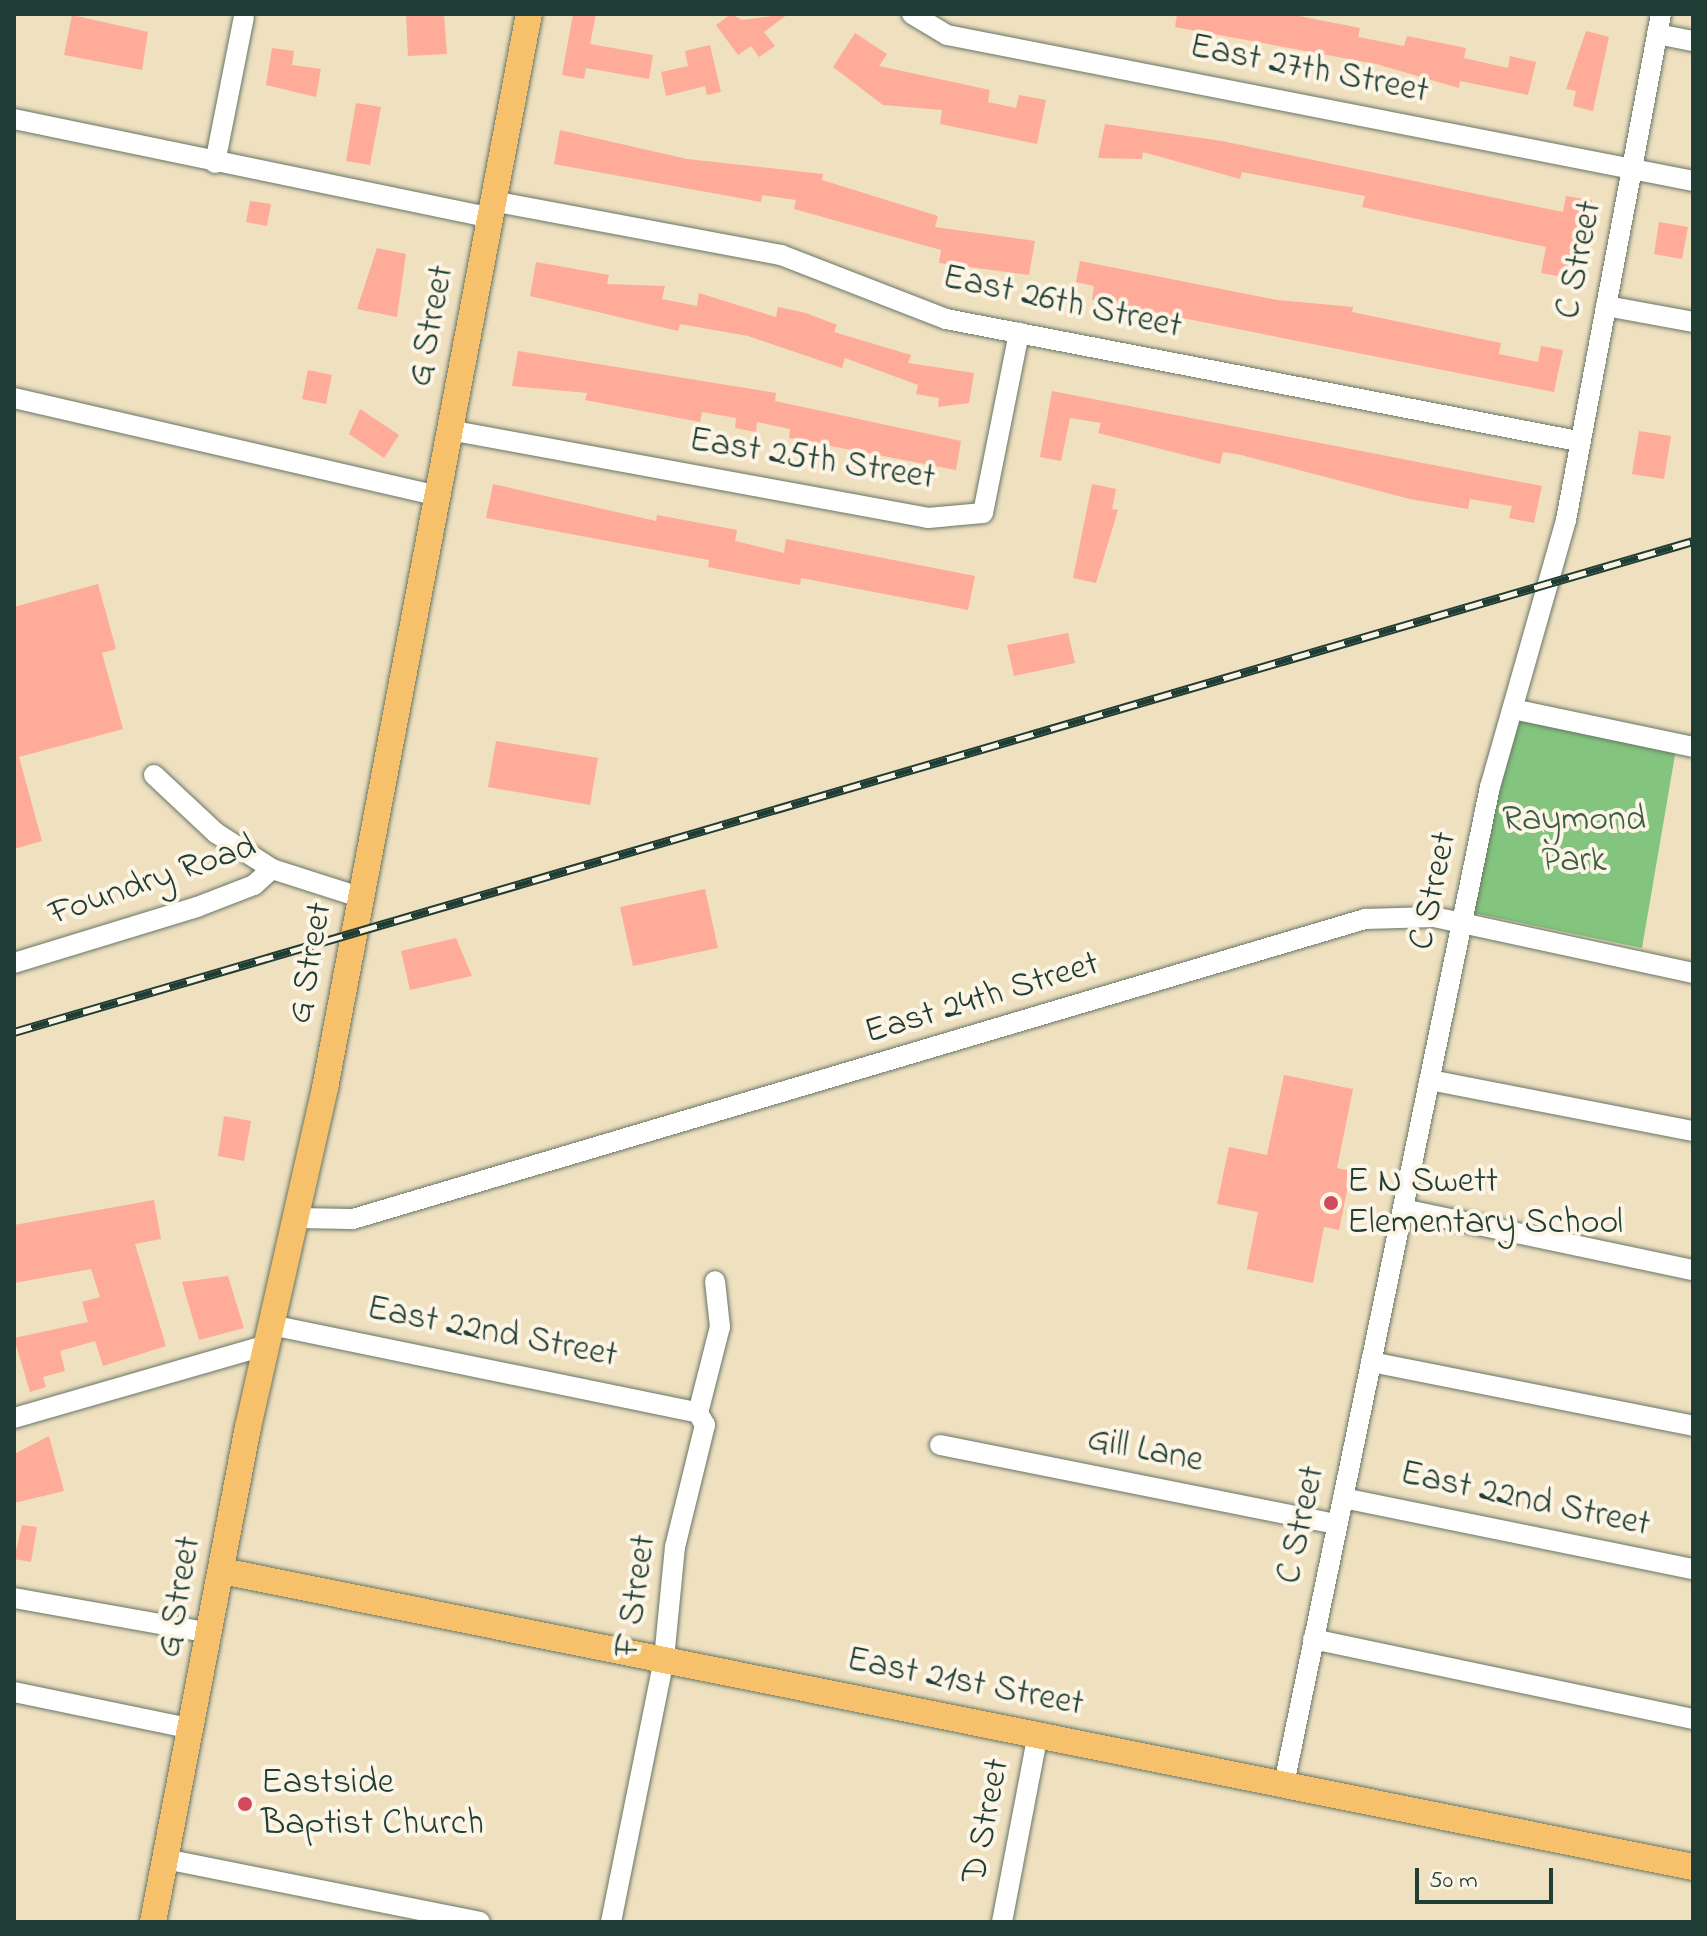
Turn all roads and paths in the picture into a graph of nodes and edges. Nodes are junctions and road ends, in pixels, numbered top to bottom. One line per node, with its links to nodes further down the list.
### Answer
1 (529, 14): 10 (main road, G Street)
2 (913, 16): 8 (street, East 27th Street)
3 (244, 17): 7 (street)
4 (1659, 24): 5 (street); 8 (street, C Street)
5 (1693, 41)
6 (14, 119): 7 (street, East 26th Street)
7 (215, 163): 10 (street, East 26th Street)
8 (1632, 168): 9 (street, East 27th Street); 11 (street, C Street)
9 (1693, 181)
10 (491, 209): 13 (street, East 26th Street); 15 (main road, G Street)
11 (1606, 306): 12 (street); 16 (street, C Street)
12 (1693, 322)
13 (1019, 333): 15 (street, East 25th Street); 16 (street, East 26th Street)
14 (14, 398): 17 (street)
15 (449, 430): 17 (main road, G Street)
16 (1578, 441): 18 (street, C Street)
17 (437, 496): 22 (main road, G Street)
18 (1513, 709): 19 (street); 23 (street, C Street)
19 (1693, 747)
20 (154, 775): 21 (street)
21 (272, 869): 22 (street, Foundry Road); 24 (street, Foundry Road)
22 (359, 897): 29 (main road, G Street)
23 (1462, 923): 25 (street, East 24th Street); 26 (street, C Street); 29 (street, East 24th Street)
24 (14, 963)
25 (1693, 973)
26 (1430, 1080): 27 (street); 28 (street, C Street)
27 (1693, 1131)
28 (1403, 1209): 30 (street); 33 (street, C Street)
29 (295, 1218): 32 (main road, G Street)
30 (1693, 1270)
31 (715, 1281): 34 (street, F Street)
32 (269, 1335): 34 (street, East 22nd Street); 35 (street); 41 (main road, G Street)
33 (1371, 1362): 36 (street); 38 (street, C Street)
34 (698, 1413): 45 (street, F Street)
35 (14, 1418)
36 (1693, 1426)
37 (940, 1445): 39 (street, Gill Lane)
38 (1343, 1498): 39 (street, C Street); 40 (street, East 22nd Street)
39 (1337, 1524): 44 (street, C Street)
40 (1693, 1569)
41 (222, 1571): 43 (main road, G Street); 45 (main road, East 21st Street)
42 (14, 1598): 43 (street)
43 (210, 1633): 48 (main road, G Street)
44 (1313, 1639): 47 (street); 50 (street, C Street)
45 (664, 1659): 49 (main road, East 21st Street); 55 (street, F Street)
46 (14, 1692): 48 (street)
47 (1693, 1719)
48 (192, 1729): 51 (main road, G Street)
49 (1038, 1734): 50 (main road, East 21st Street); 56 (street, D Street)
50 (1284, 1784): 52 (main road, East 21st Street)
51 (165, 1859): 53 (main road, G Street); 54 (street)
52 (1693, 1867)
53 (153, 1922)
54 (480, 1922)
55 (611, 1922)
56 (1002, 1922)

